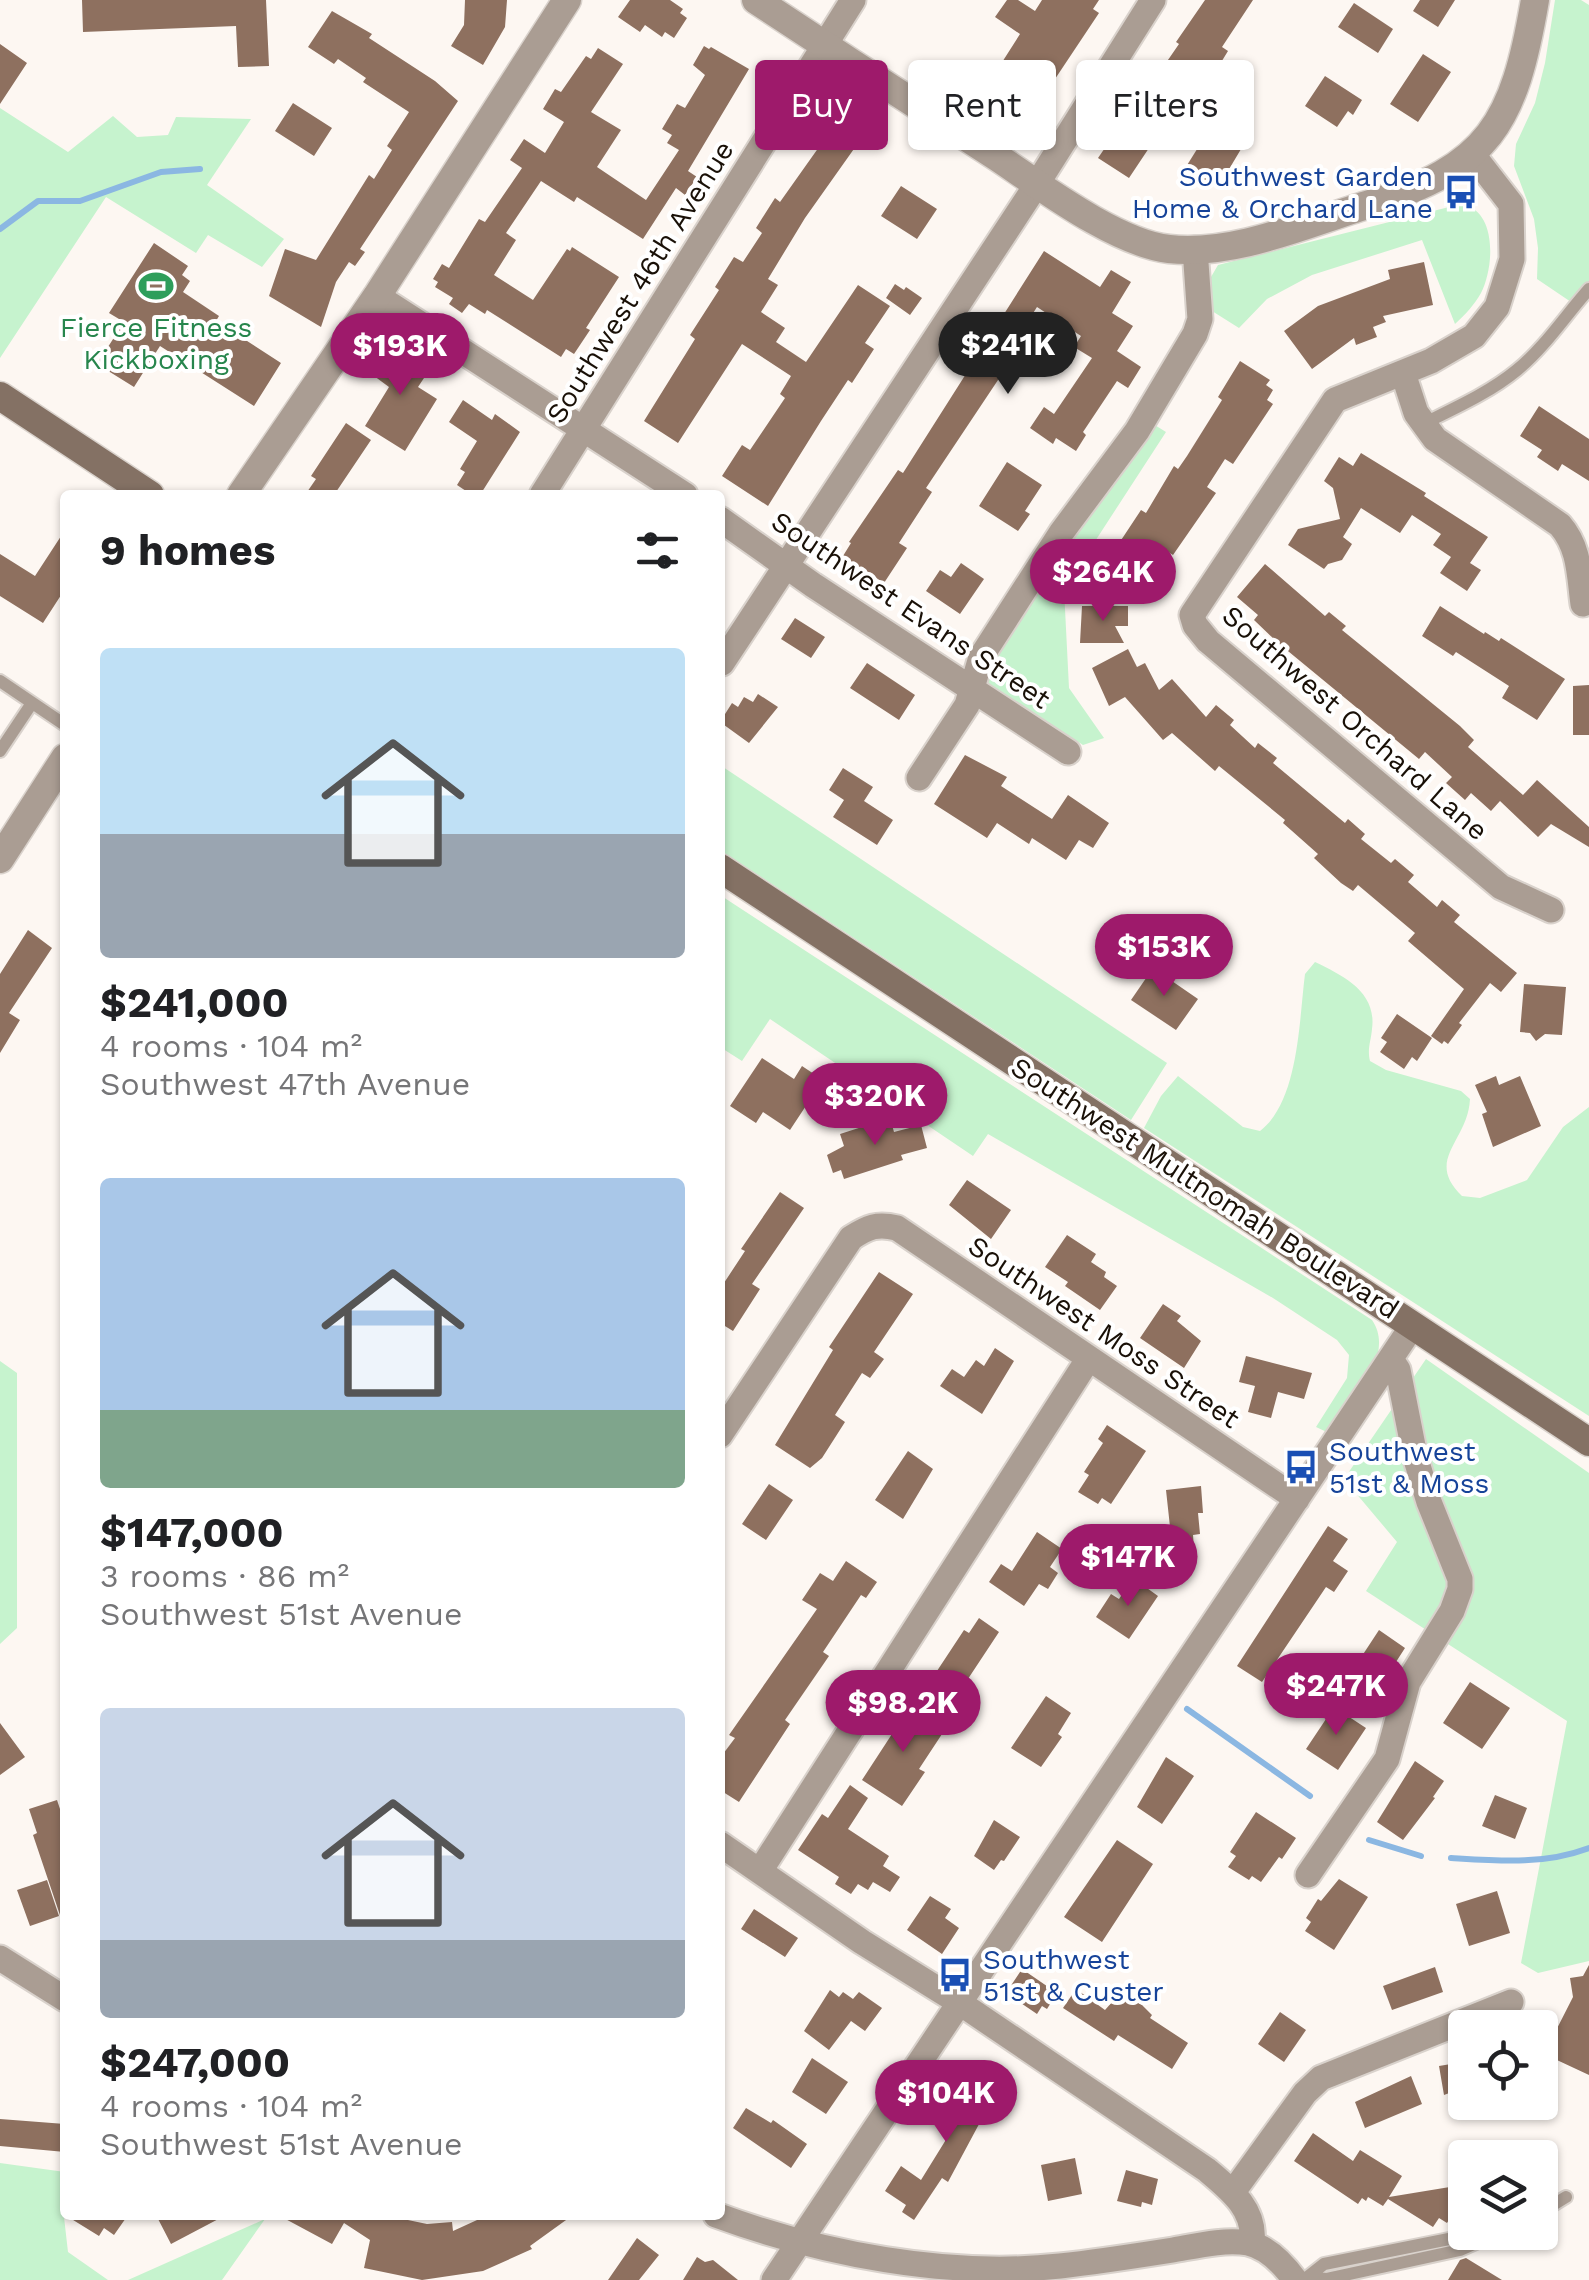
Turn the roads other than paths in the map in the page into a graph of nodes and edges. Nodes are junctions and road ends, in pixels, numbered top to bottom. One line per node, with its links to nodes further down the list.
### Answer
1 (567, 0): 11 (street)
2 (756, 0): 6 (street)
3 (853, 0): 6 (street, Southwest 46th Avenue)
4 (1154, 0): 8 (street)
5 (1535, 0): 7 (street)
6 (825, 45): 8 (street); 15 (street, Southwest 46th Avenue)
7 (1473, 155): 9 (street); 12 (street, Southwest Orchard Lane)
8 (1037, 184): 9 (street); 21 (street)
9 (1196, 249): 25 (street)
10 (1589, 289): 14 (lane)
11 (377, 296): 15 (street); 17 (street)
12 (1403, 373): 14 (street); 34 (street, Southwest Orchard Lane)
13 (0, 396): 16 (main road)
14 (1423, 424): 22 (street)
15 (583, 427): 18 (street, Southwest 46th Avenue); 19 (street)
16 (142, 490)
17 (244, 490)
18 (545, 490)
19 (677, 490)
20 (725, 522): 21 (street, Southwest Evans Street)
21 (786, 564): 23 (street); 25 (street, Southwest Evans Street)
22 (1583, 604)
23 (725, 658)
24 (0, 681): 26 (lane)
25 (971, 686): 29 (street, Southwest Evans Street); 31 (street)
26 (32, 703): 27 (lane); 28 (lane)
27 (60, 722)
28 (0, 751)
29 (1068, 752)
30 (60, 766): 32 (street)
31 (919, 778)
32 (0, 859)
33 (725, 871): 35 (main road, Southwest Multnomah Boulevard)
34 (1551, 910)
35 (1414, 1326): 37 (street); 39 (main road, Southwest Multnomah Boulevard)
36 (1089, 1358): 38 (street, Southwest Moss Street); 40 (street, Southwest Moss Street); 42 (street)
37 (1392, 1361): 40 (street); 43 (street)
38 (725, 1427)
39 (1589, 1442)
40 (1297, 1500): 47 (street)
41 (725, 1847): 42 (street)
42 (760, 1871): 47 (street)
43 (1308, 1875)
44 (0, 1958): 45 (street)
45 (60, 1996)
46 (1510, 2002): 48 (street)
47 (960, 2004): 48 (street); 52 (street)
48 (1233, 2192): 53 (street)
49 (1566, 2197): 50 (lane)
50 (1558, 2202)
51 (725, 2218): 52 (street)
52 (800, 2240): 53 (street); 56 (street)
53 (1252, 2244): 55 (street)
54 (1452, 2250): 55 (lane)
55 (1302, 2279)
56 (774, 2280)

